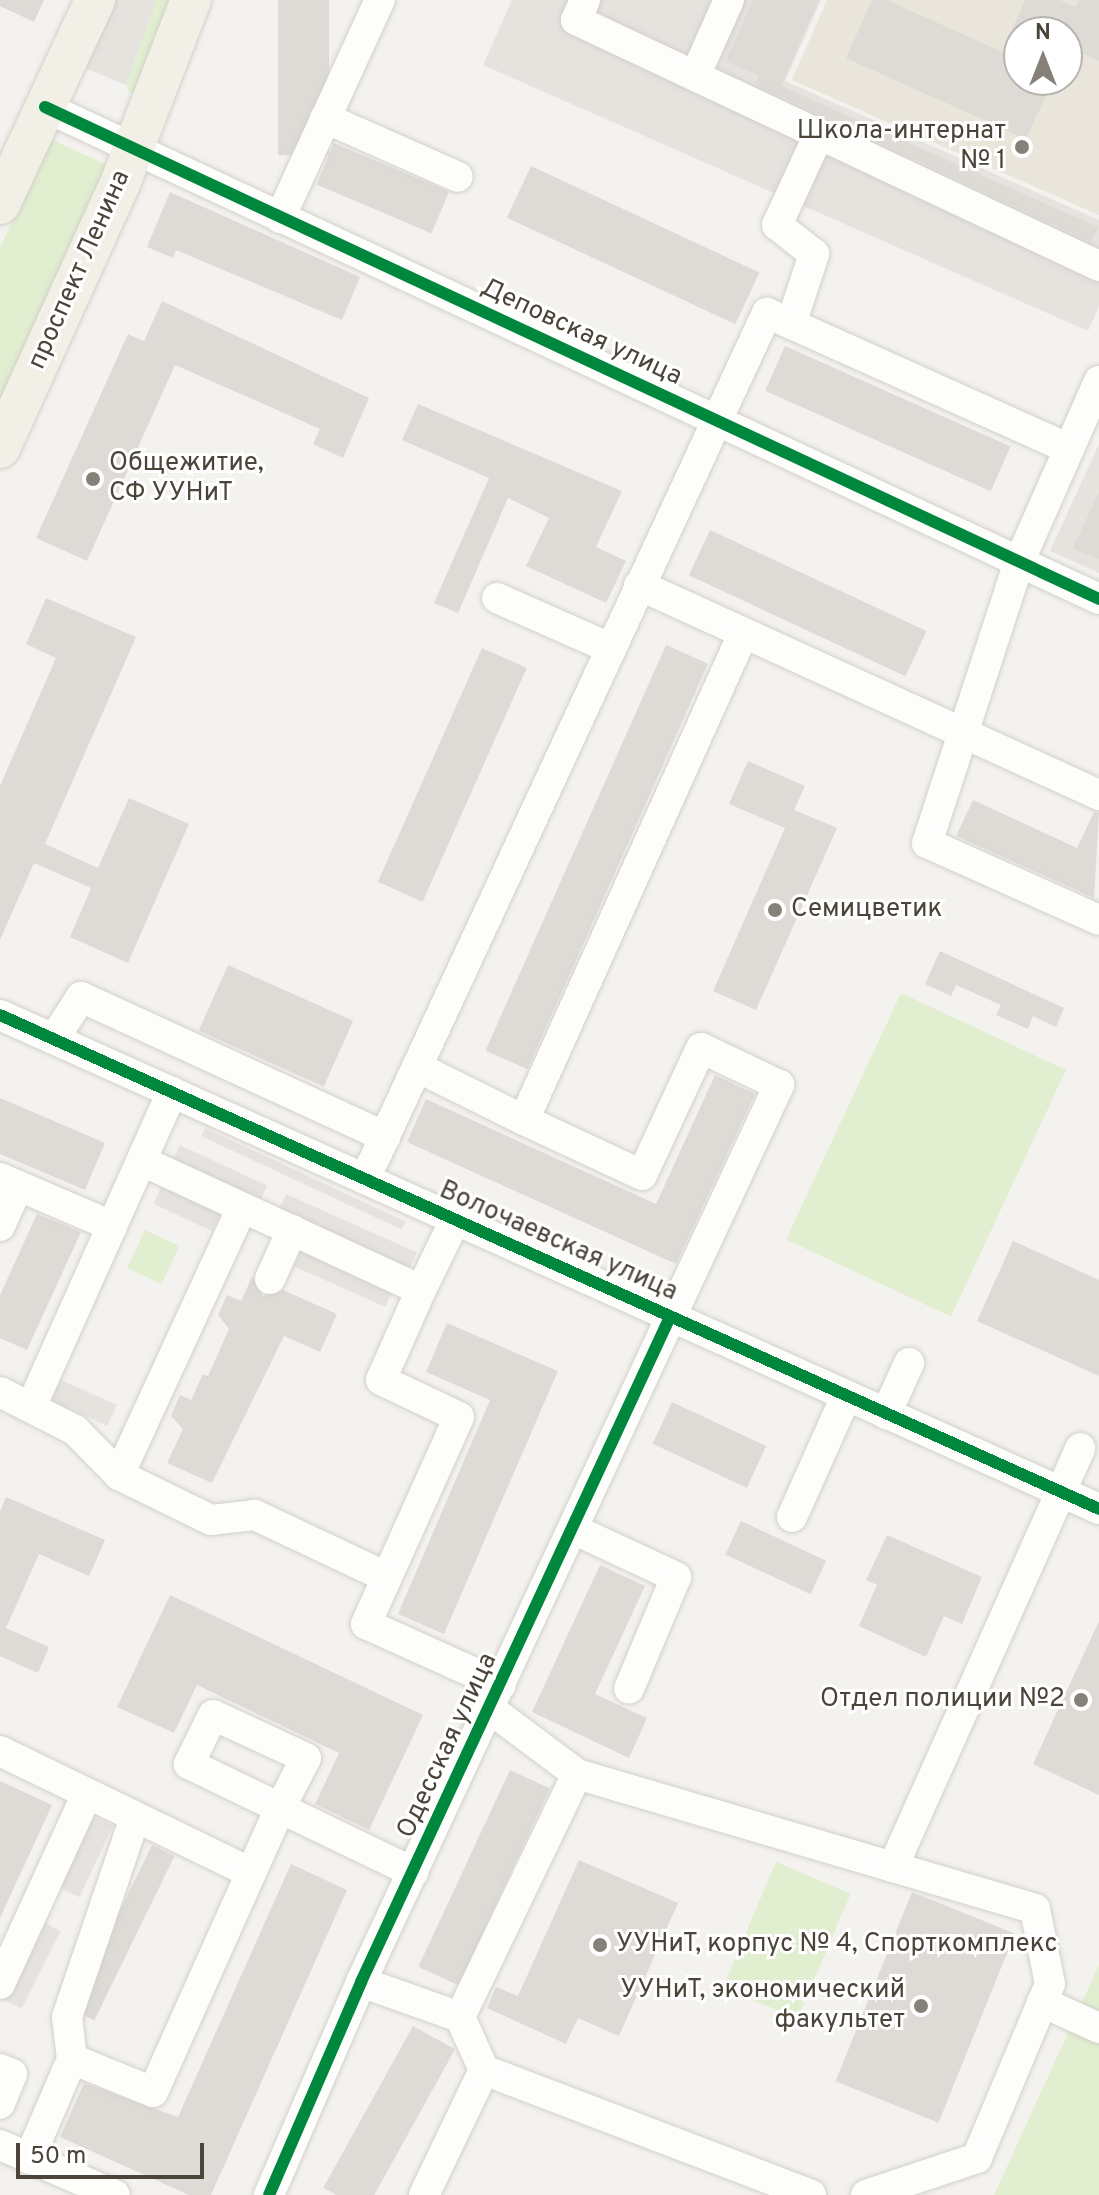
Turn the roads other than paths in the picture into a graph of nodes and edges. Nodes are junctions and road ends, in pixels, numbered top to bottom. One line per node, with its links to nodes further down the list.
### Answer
1 (95, 0): 7 (main road)
2 (191, 0): 10 (main road, проспект Ленина)
3 (380, 0): 8 (street)
4 (585, 0): 6 (street)
5 (729, 0): 6 (street)
6 (695, 76): 9 (street)
7 (45, 107): 10 (street, Деповская улица); 12 (main road)
8 (325, 118): 11 (street); 13 (street)
9 (819, 134): 14 (street); 15 (street)
10 (135, 147): 13 (street, Деповская улица); 18 (main road, проспект Ленина)
11 (458, 177)
12 (0, 204)
13 (280, 218): 17 (street, Деповская улица)
14 (1099, 266)
15 (791, 324): 17 (street); 19 (street)
16 (1099, 381): 19 (street)
17 (716, 420): 20 (street, Деповская улица); 21 (street)
18 (0, 448)
19 (1069, 449): 20 (street)
20 (1019, 562): 23 (street, Деповская улица); 26 (street)
21 (639, 585): 24 (street); 25 (street)
22 (497, 598): 25 (street)
23 (1099, 599)
24 (743, 634): 26 (street); 35 (street)
25 (610, 648): 31 (street)
26 (962, 735): 27 (street); 28 (street)
27 (1099, 795)
28 (1099, 920)
29 (0, 1015): 30 (street, Волочаевская улица)
30 (54, 1039): 32 (street); 33 (street, Волочаевская улица)
31 (417, 1067): 35 (street); 36 (street)
32 (240, 1070): 34 (street); 36 (street)
33 (172, 1092): 34 (street, Волочаевская улица); 37 (street)
34 (217, 1113): 38 (street, Волочаевская улица)
35 (524, 1120): 47 (street, Одесская улица)
36 (385, 1137): 38 (street)
37 (142, 1161): 40 (street); 43 (street)
38 (365, 1179): 41 (street, Волочаевская улица)
39 (9, 1182): 42 (street); 43 (street)
40 (242, 1208): 44 (street); 54 (street)
41 (455, 1220): 46 (street); 47 (street, Волочаевская улица)
42 (0, 1226)
43 (112, 1226): 51 (street)
44 (292, 1230): 45 (street); 46 (street)
45 (270, 1279)
46 (421, 1290): 59 (street)
47 (670, 1317): 50 (street, Волочаевская улица); 58 (street, Одесская улица)
48 (909, 1363): 52 (street)
49 (0, 1392): 51 (street)
50 (846, 1396): 52 (street, Волочаевская улица); 57 (street)
51 (31, 1407): 54 (street)
52 (886, 1414): 55 (street, Волочаевская улица)
53 (1080, 1448): 55 (street)
54 (119, 1475): 59 (street)
55 (1060, 1492): 56 (street, Волочаевская улица); 66 (street)
56 (1099, 1509)
57 (792, 1517)
58 (573, 1529): 60 (street); 61 (street, Одесская улица)
59 (386, 1577): 61 (street)
60 (629, 1689)
61 (495, 1697): 63 (street); 67 (street, Одесская улица)
62 (0, 1751): 64 (street)
63 (577, 1774): 66 (street); 73 (street)
64 (87, 1794): 65 (street); 70 (street)
65 (135, 1817): 68 (street); 75 (street)
66 (893, 1867): 71 (street)
67 (413, 1872): 68 (street); 69 (street, Одесская улица)
68 (251, 1873): 75 (street)
69 (361, 1982): 73 (street); 82 (street, Одесская улица)
70 (0, 1984)
71 (1046, 1993): 72 (street); 74 (street); 85 (street)
72 (1099, 2005)
73 (460, 2017): 77 (street)
74 (1099, 2028)
75 (72, 2059): 80 (street)
76 (0, 2069): 78 (street)
77 (484, 2070): 83 (street); 84 (street)
78 (0, 2104)
79 (0, 2145): 80 (street)
80 (29, 2159): 81 (street)
81 (115, 2195)
82 (269, 2195)
83 (424, 2195)
84 (811, 2195)
85 (866, 2195)

